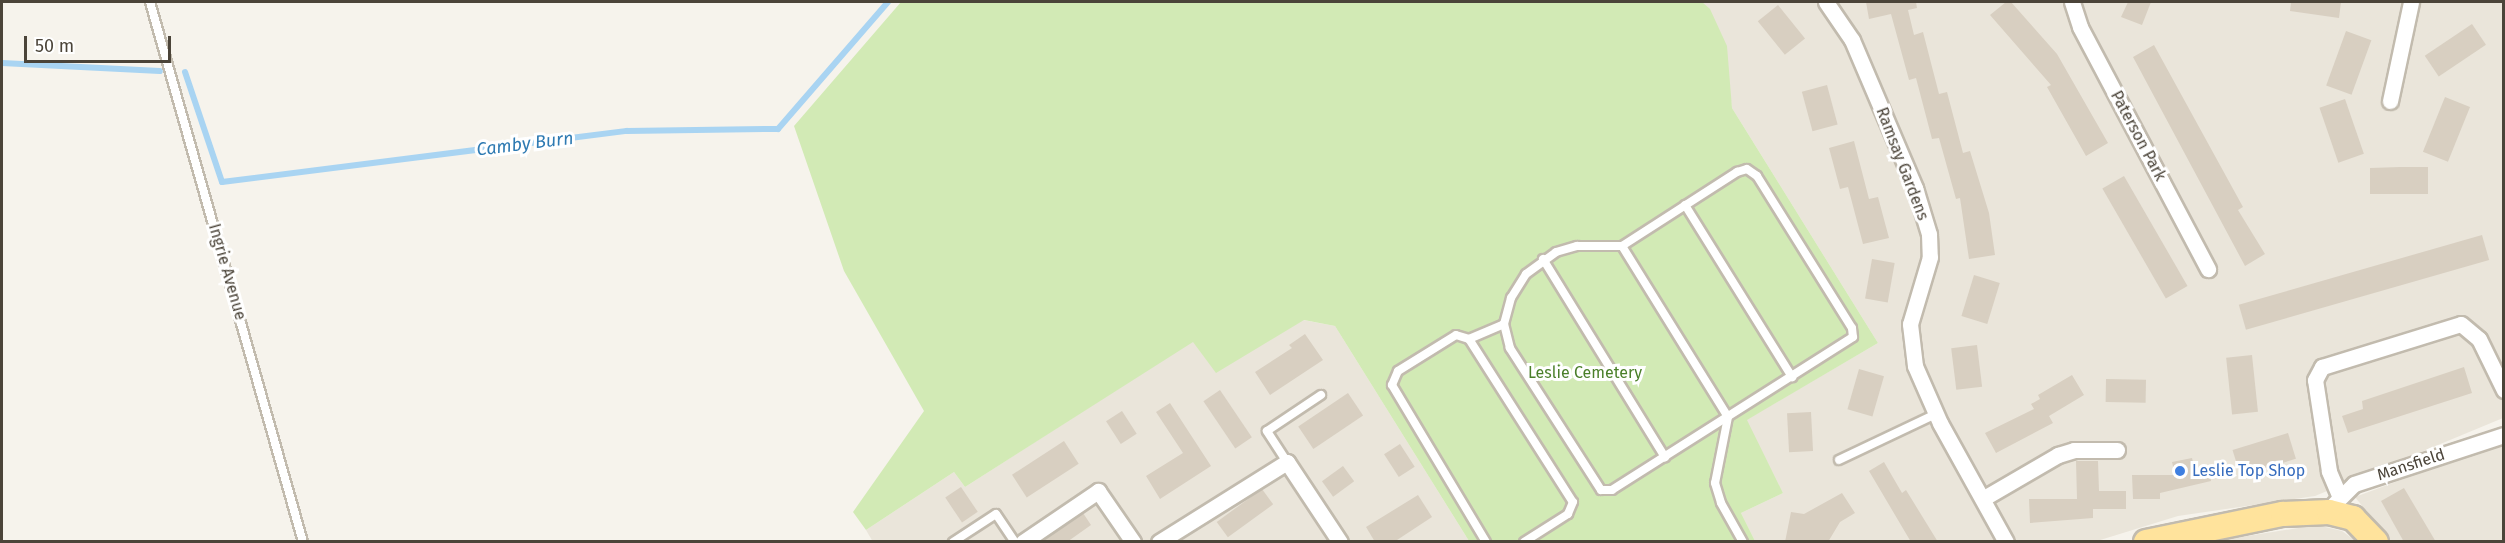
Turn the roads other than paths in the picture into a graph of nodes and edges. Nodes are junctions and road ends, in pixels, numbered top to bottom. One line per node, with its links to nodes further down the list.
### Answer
1 (150, 2): 27 (lane, Ingrie Avenue)
2 (1826, 2): 15 (street, Ramsay Gardens)
3 (2072, 2): 9 (street, Paterson Park)
4 (2411, 2): 5 (street)
5 (2390, 101)
6 (1685, 206): 7 (lane); 12 (lane); 12 (lane)
7 (1622, 246): 8 (lane); 16 (lane)
8 (1543, 259): 10 (lane); 19 (lane)
9 (2208, 270)
10 (1504, 324): 11 (lane); 19 (lane)
11 (1469, 339): 25 (lane); 34 (lane)
12 (1792, 377): 16 (lane)
13 (2504, 390): 23 (street)
14 (1321, 395): 21 (lane)
15 (1936, 414): 20 (lane); 22 (street, Ramsay Gardens)
16 (1728, 417): 19 (lane); 36 (lane)
17 (2504, 435): 23 (street, Mansfield)
18 (2117, 450): 22 (street)
19 (1665, 457)
20 (1839, 460)
21 (1287, 462): 24 (street); 33 (street)
22 (1984, 498): 37 (street, Ramsay Gardens)
23 (2334, 503): 26 (main road); 38 (main road)
24 (1185, 535): 32 (street)
25 (1538, 538): 35 (lane)
26 (2157, 540)
27 (303, 542)
28 (953, 542): 29 (lane)
29 (1015, 542)
30 (1023, 542): 31 (street)
31 (1133, 542)
32 (1159, 542)
33 (1340, 542)
34 (1485, 542)
35 (1524, 542)
36 (1743, 542)
37 (2006, 542)
38 (2376, 542)

